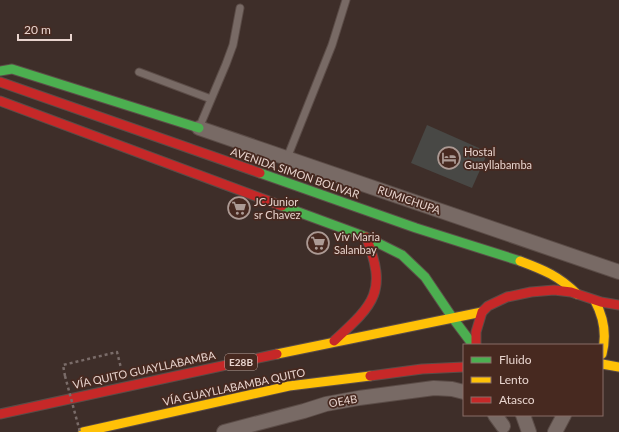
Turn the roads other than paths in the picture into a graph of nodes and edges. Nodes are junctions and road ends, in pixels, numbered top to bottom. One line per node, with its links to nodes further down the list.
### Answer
1 (346, 0): 9 (lane)
2 (240, 8): 6 (lane)
3 (0, 70): 8 (main road)
4 (139, 72): 6 (lane)
5 (0, 82): 12 (main road, AVENIDA SIMON BOLIVAR)
6 (211, 99): 8 (lane)
7 (0, 101): 10 (main road)
8 (199, 128): 9 (street, RUMICHUPA)
9 (286, 158): 11 (street, RUMICHUPA)
10 (366, 237): 16 (main road); 17 (main road)
11 (619, 272)
12 (577, 294): 13 (main road, E28B); 15 (main road, E28B)
13 (595, 301): 14 (main road, E28B); 20 (main road)
14 (619, 304)
15 (482, 312): 16 (main road, VÍA QUITO GUAYLLABAMBA / E28B); 19 (main road)
16 (452, 317): 17 (main road, VÍA QUITO GUAYLLABAMBA / E28B); 18 (main road)
17 (334, 341): 25 (main road, VÍA QUITO GUAYLLABAMBA / E28B)
18 (474, 344)
19 (475, 344)
20 (603, 350)
21 (603, 364): 23 (main road)
22 (463, 367): 28 (main road, VÍA GUAYLLABAMBA QUITO)
23 (619, 367)
24 (463, 392): 29 (street, OE4B)
25 (0, 414)
26 (523, 416): 30 (street)
27 (563, 416): 31 (street)
28 (83, 432)
29 (224, 432)
30 (529, 432)
31 (555, 432)

